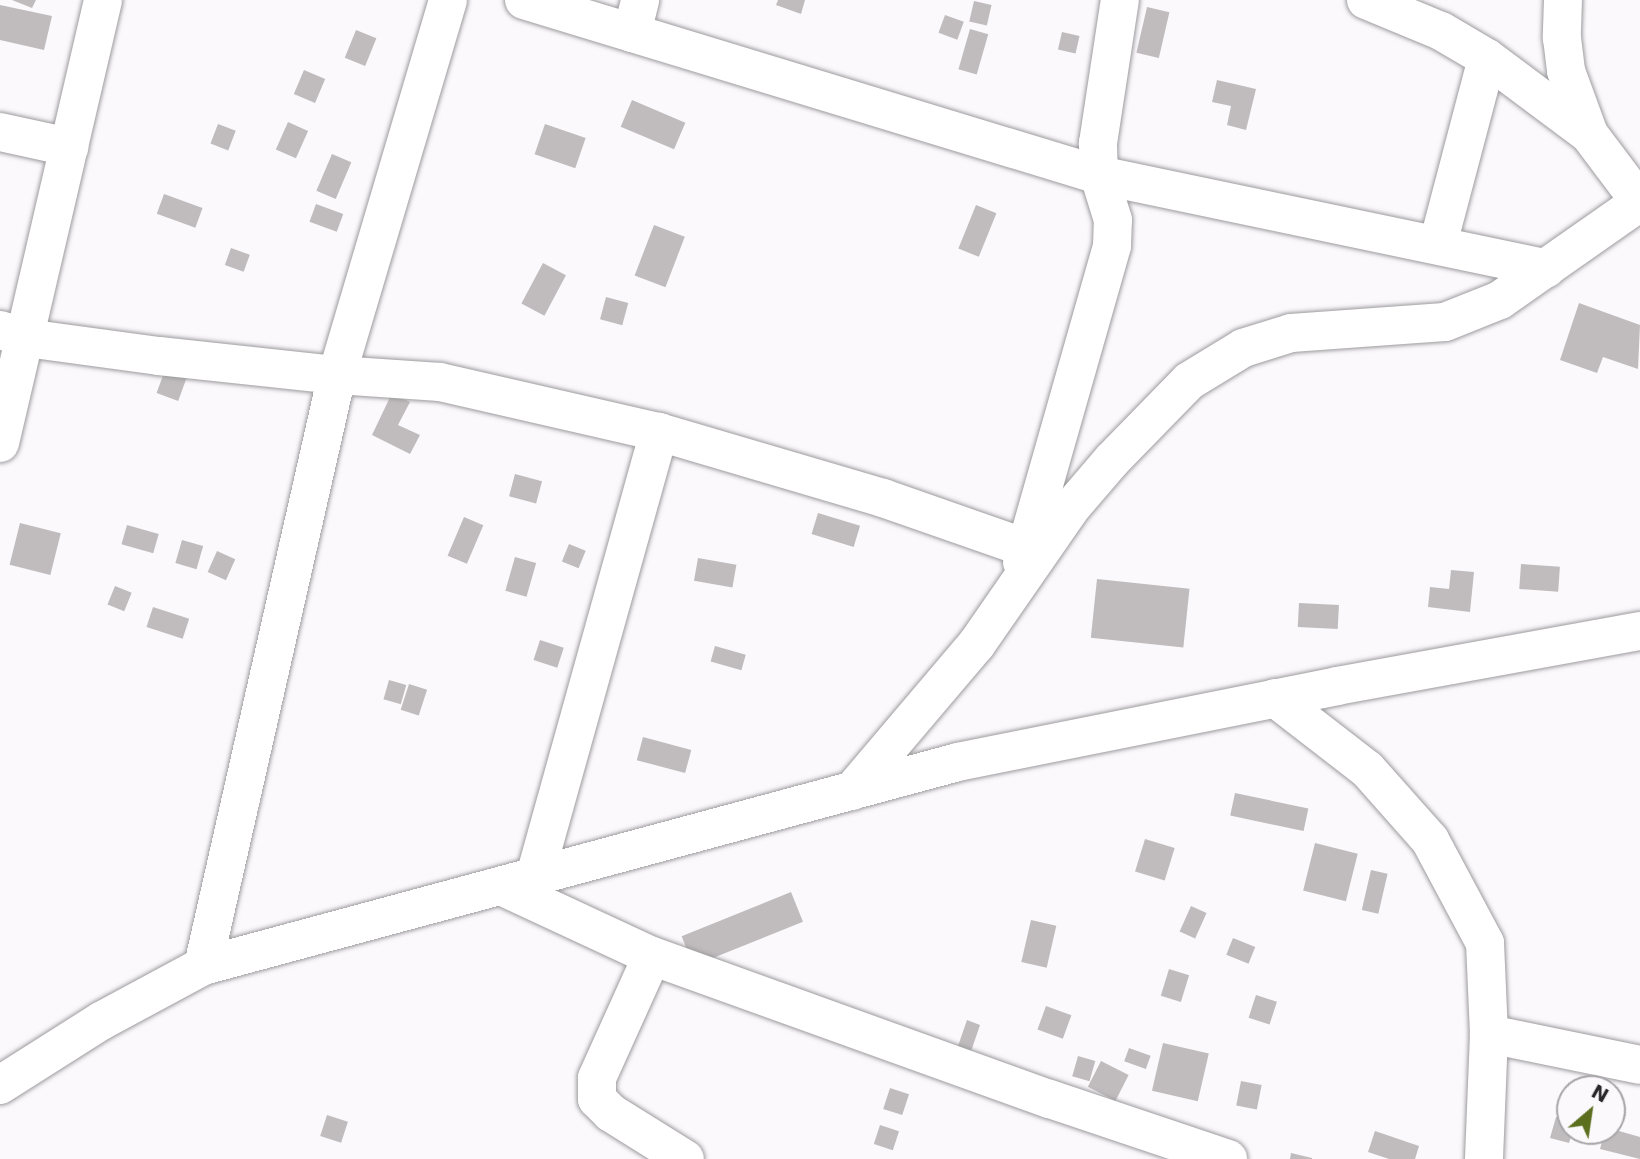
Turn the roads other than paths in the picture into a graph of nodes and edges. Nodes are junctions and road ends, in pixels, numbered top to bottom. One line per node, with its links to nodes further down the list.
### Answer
1 (103, 0): 11 (street)
2 (448, 0): 17 (street)
3 (524, 0): 7 (street)
4 (1120, 0): 12 (street)
5 (1366, 0): 8 (street)
6 (1563, 0): 10 (street)
7 (636, 16): 12 (street)
8 (1486, 58): 10 (street); 14 (street)
9 (0, 132): 11 (street)
10 (1589, 134): 13 (street)
11 (69, 147): 16 (street)
12 (1099, 175): 14 (street); 20 (street)
13 (1640, 202): 15 (street)
14 (1437, 244): 15 (street)
15 (1546, 268): 21 (street)
16 (13, 334): 17 (street); 19 (street)
17 (337, 375): 18 (street); 27 (street)
18 (659, 432): 20 (street); 25 (street)
19 (0, 443)
20 (1026, 548): 21 (street)
21 (1014, 589): 24 (street)
22 (1640, 631): 23 (street)
23 (1275, 698): 24 (street); 28 (street)
24 (852, 791): 25 (street)
25 (518, 881): 26 (street); 27 (street)
26 (653, 956): 31 (street); 32 (street)
27 (203, 966): 30 (street)
28 (1489, 1034): 29 (street); 33 (street)
29 (1640, 1065)
30 (0, 1085)
31 (685, 1159)
32 (1228, 1159)
33 (1484, 1159)

